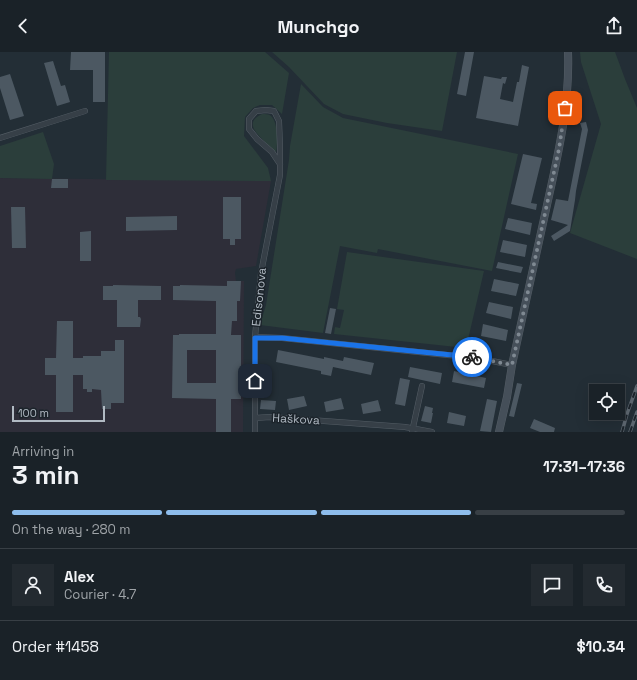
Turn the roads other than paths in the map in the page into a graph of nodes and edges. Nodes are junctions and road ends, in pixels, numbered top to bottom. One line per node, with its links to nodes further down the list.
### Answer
1 (568, 52): 6 (street)
2 (84, 111): 3 (street)
3 (0, 138)
4 (280, 164): 4 (street, Edisonova); 5 (street, Edisonova)
5 (255, 338): 6 (street); 8 (street, Edisonova)
6 (512, 365): 12 (street)
7 (422, 386): 9 (street)
8 (255, 418): 9 (street, Haškova); 10 (street, Edisonova)
9 (412, 430): 11 (street, Haškova)
10 (255, 432)
11 (432, 432)
12 (499, 432)

